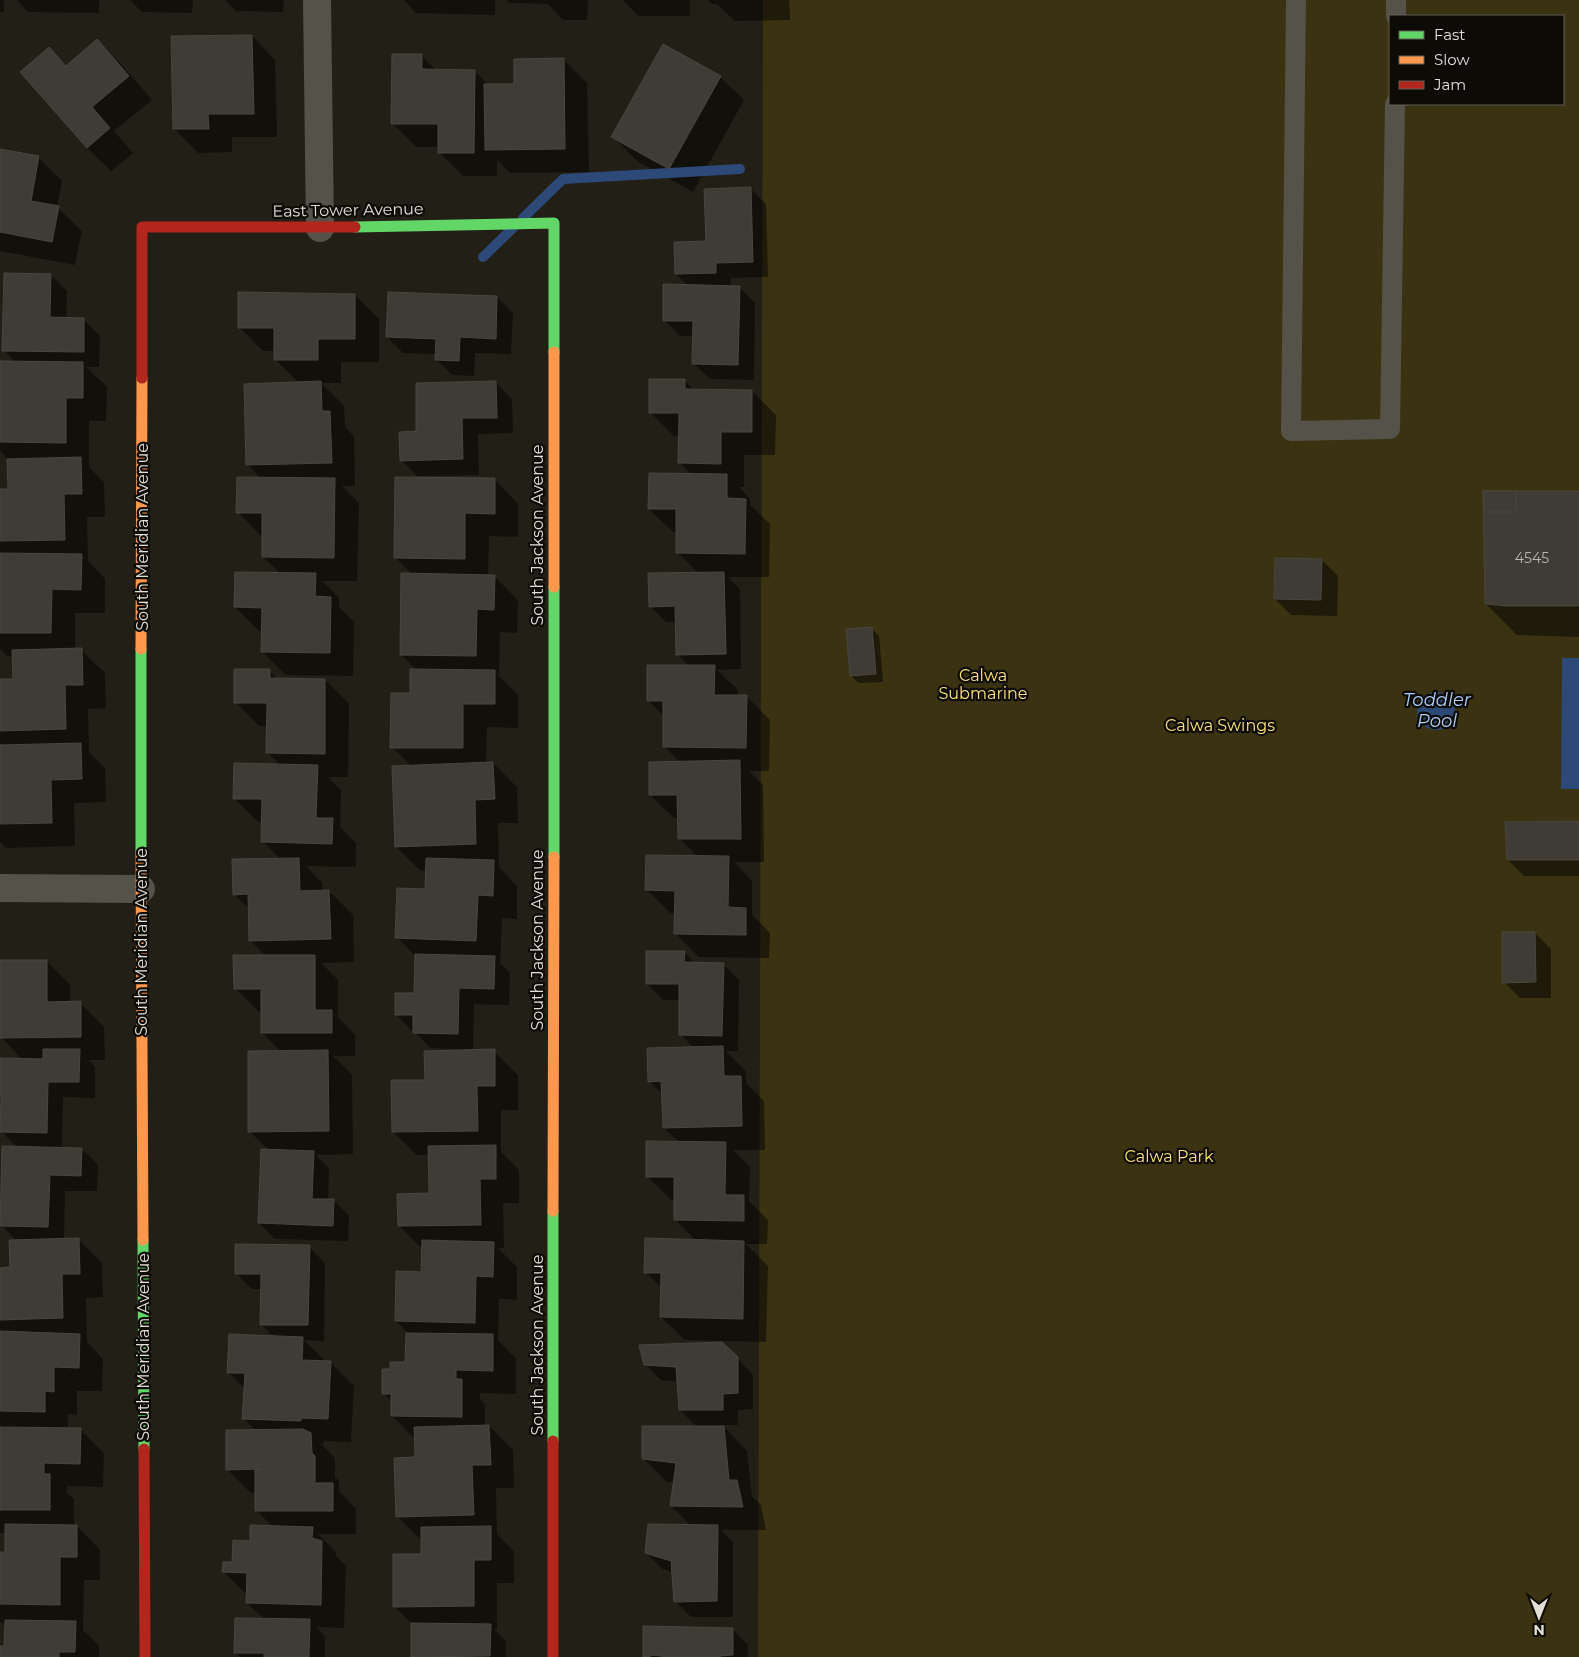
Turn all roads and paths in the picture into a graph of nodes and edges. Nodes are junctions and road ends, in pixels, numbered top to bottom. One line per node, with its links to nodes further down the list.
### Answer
1 (317, 0): 8 (street)
2 (1296, 0): 5 (lane)
3 (1396, 0): 4 (lane)
4 (1396, 15)
5 (1395, 105)
6 (554, 223): 8 (street, East Tower Avenue); 12 (street, South Jackson Avenue)
7 (142, 227): 8 (street, East Tower Avenue); 10 (street, South Meridian Avenue)
8 (320, 228)
9 (0, 888): 10 (street)
10 (140, 889): 11 (street, South Meridian Avenue)
11 (145, 1657)
12 (553, 1657)

